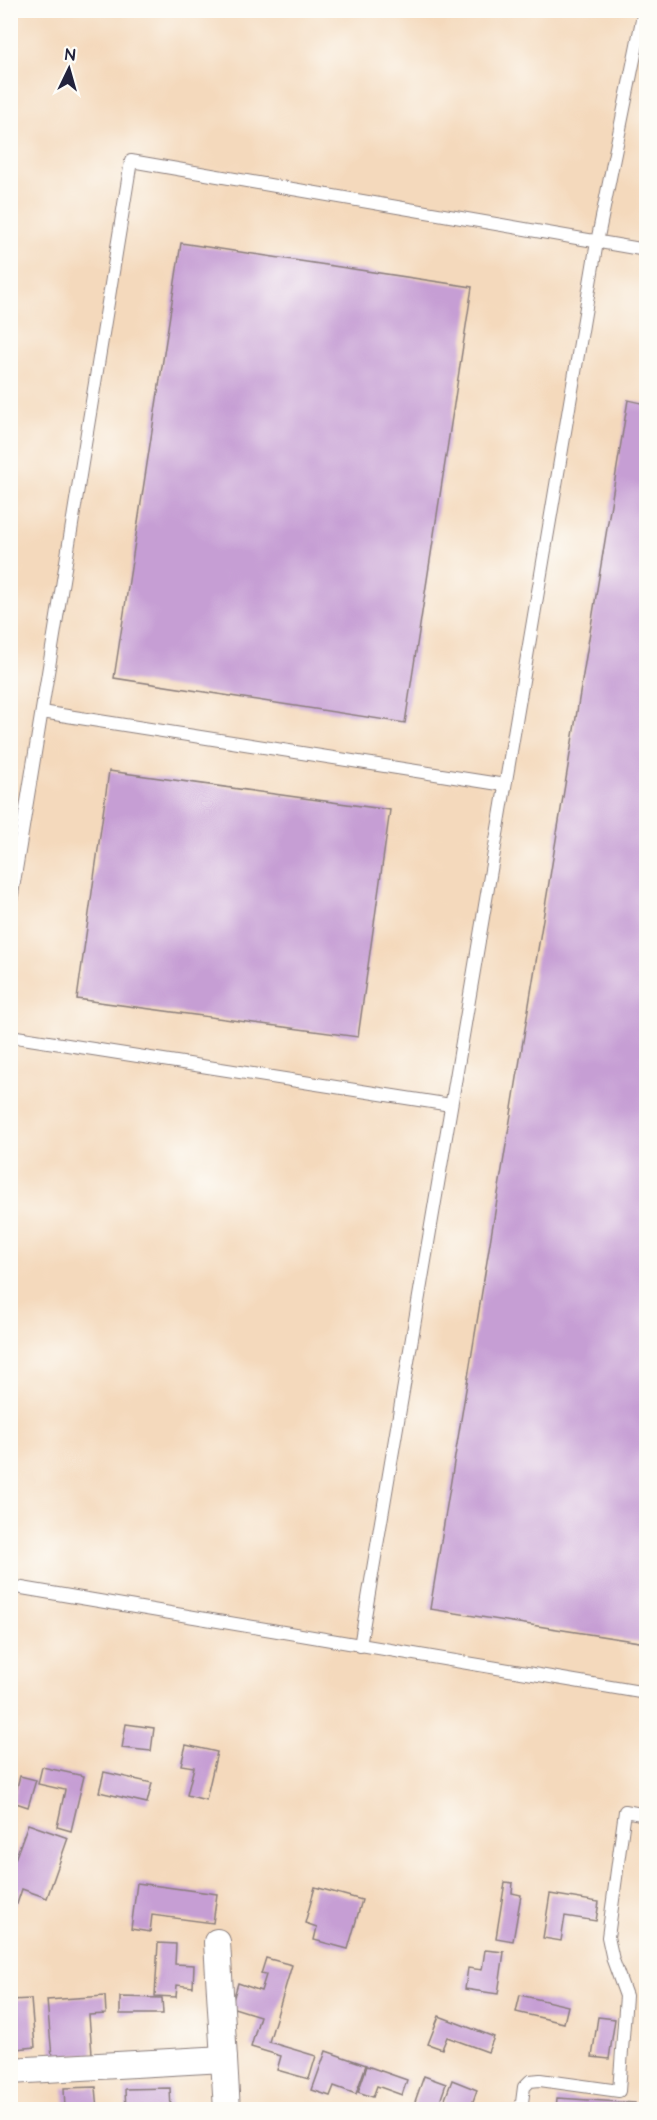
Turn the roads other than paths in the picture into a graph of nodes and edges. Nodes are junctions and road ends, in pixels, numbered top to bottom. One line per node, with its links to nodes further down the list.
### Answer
1 (644, 10): 2 (lane)
2 (597, 242): 3 (lane); 4 (lane); 5 (lane)
3 (646, 250)
4 (42, 712): 5 (lane); 6 (lane)
5 (505, 785): 8 (lane)
6 (10, 907)
7 (10, 1036): 8 (lane)
8 (451, 1105): 10 (lane)
9 (10, 1586): 10 (lane)
10 (360, 1646): 11 (lane)
11 (646, 1693)
12 (646, 1815): 17 (lane)
13 (217, 1942): 14 (street)
14 (224, 2059): 15 (street); 16 (street)
15 (10, 2071)
16 (227, 2109)
17 (521, 2109)

